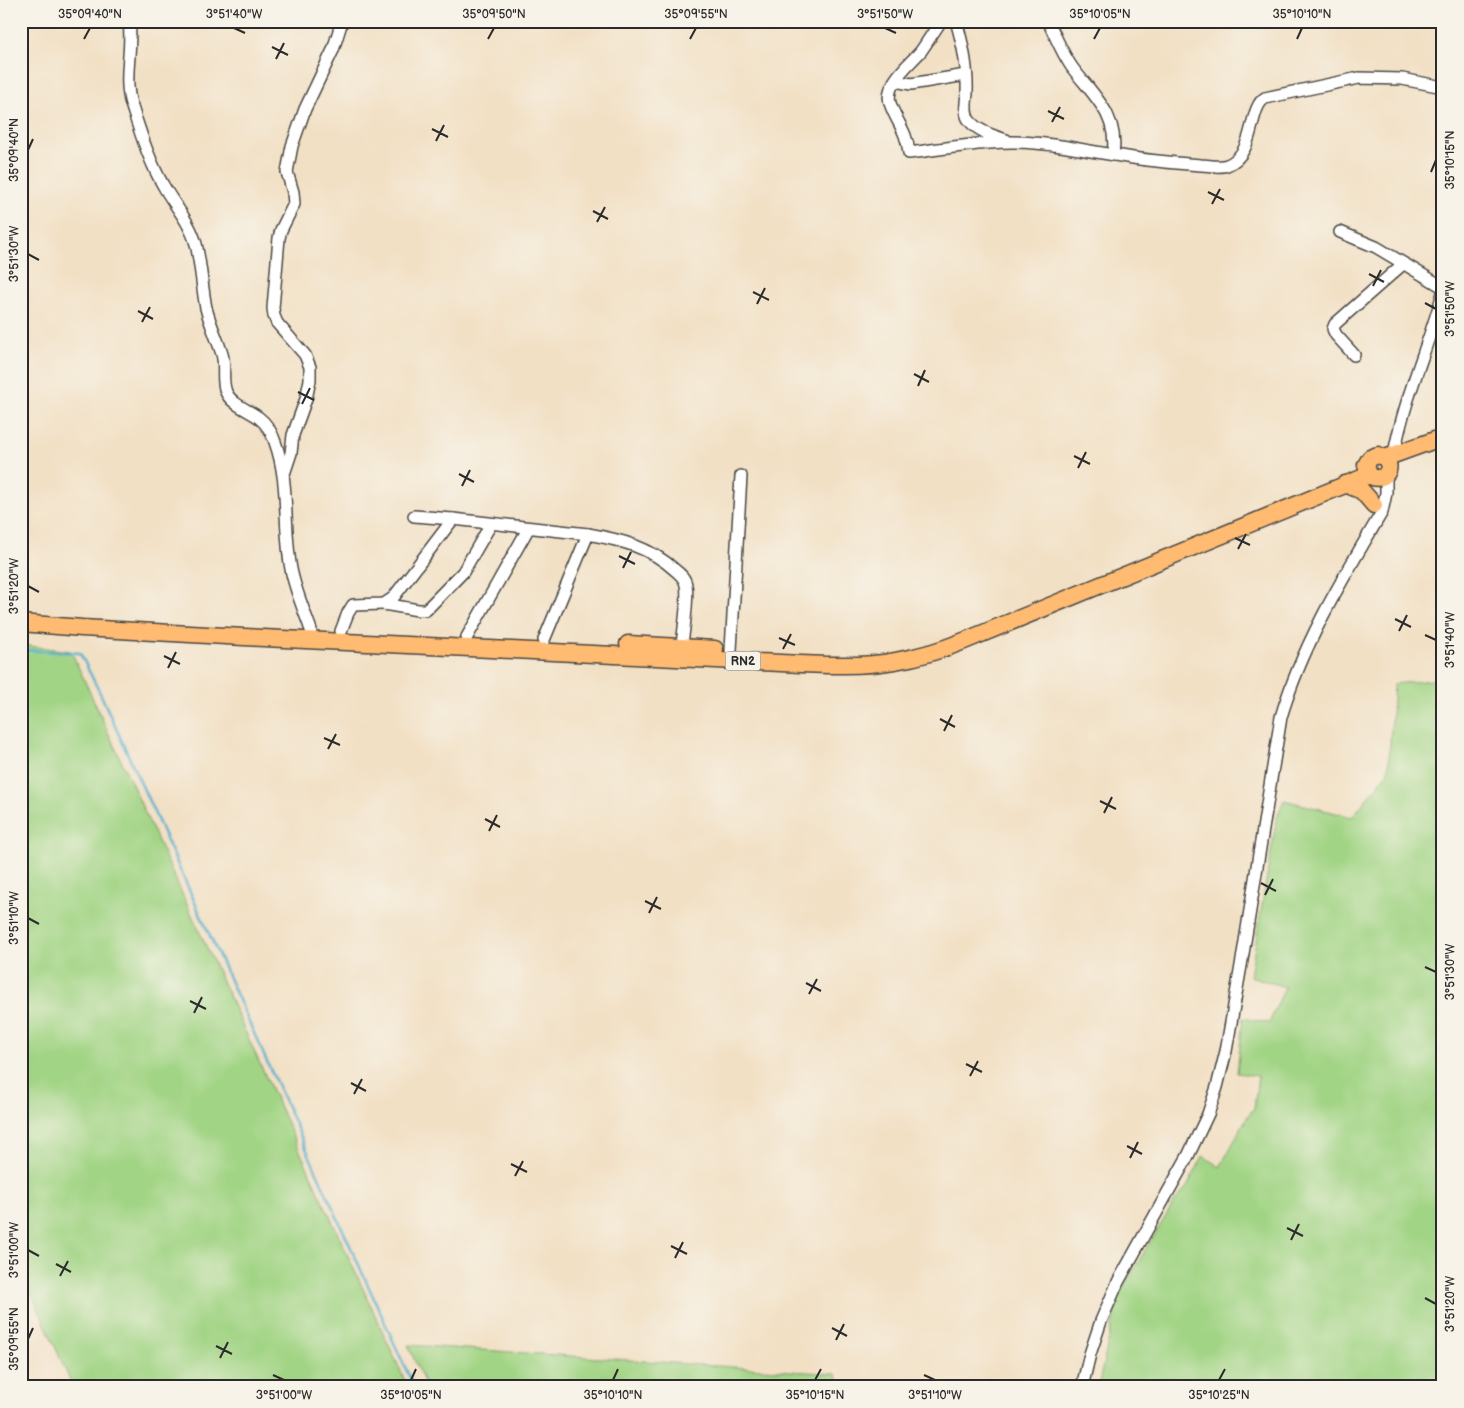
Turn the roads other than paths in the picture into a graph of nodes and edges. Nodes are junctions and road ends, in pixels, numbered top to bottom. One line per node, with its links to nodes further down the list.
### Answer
1 (129, 21): 19 (street)
2 (342, 21): 19 (street)
3 (941, 21): 7 (street)
4 (956, 21): 6 (street)
5 (1048, 21): 10 (street)
6 (966, 76): 7 (street); 9 (street)
7 (895, 81): 9 (street)
8 (1443, 87): 10 (street)
9 (1009, 141): 10 (street)
10 (1113, 155)
11 (1340, 232): 12 (street)
12 (1404, 264): 13 (street); 16 (street)
13 (1443, 287)
14 (1443, 293): 15 (street)
15 (1439, 322): 18 (street)
16 (1354, 355)
17 (1443, 437): 18 (highway, RN2)
18 (1380, 467): 21 (highway, RN2); 22 (street); 25 (street); 37 (highway, RN2)
19 (284, 474): 32 (street)
20 (741, 476): 37 (street)
21 (1345, 484): 22 (highway); 31 (highway, RN2)
22 (1374, 505): 25 (street)
23 (414, 516): 24 (street)
24 (453, 519): 26 (street); 29 (street)
25 (1376, 523): 38 (street)
26 (491, 524): 27 (street); 29 (street)
27 (528, 529): 28 (street); 34 (street)
28 (588, 534): 35 (street); 36 (street)
29 (384, 604): 33 (street)
30 (21, 613): 32 (highway, RN2)
31 (21, 623)
32 (311, 630): 33 (highway, RN2)
33 (341, 631): 34 (highway, RN2)
34 (467, 637): 35 (highway, RN2)
35 (544, 640): 36 (highway, RN2)
36 (682, 646): 37 (highway, RN2)
37 (731, 650)
38 (1082, 1387)

